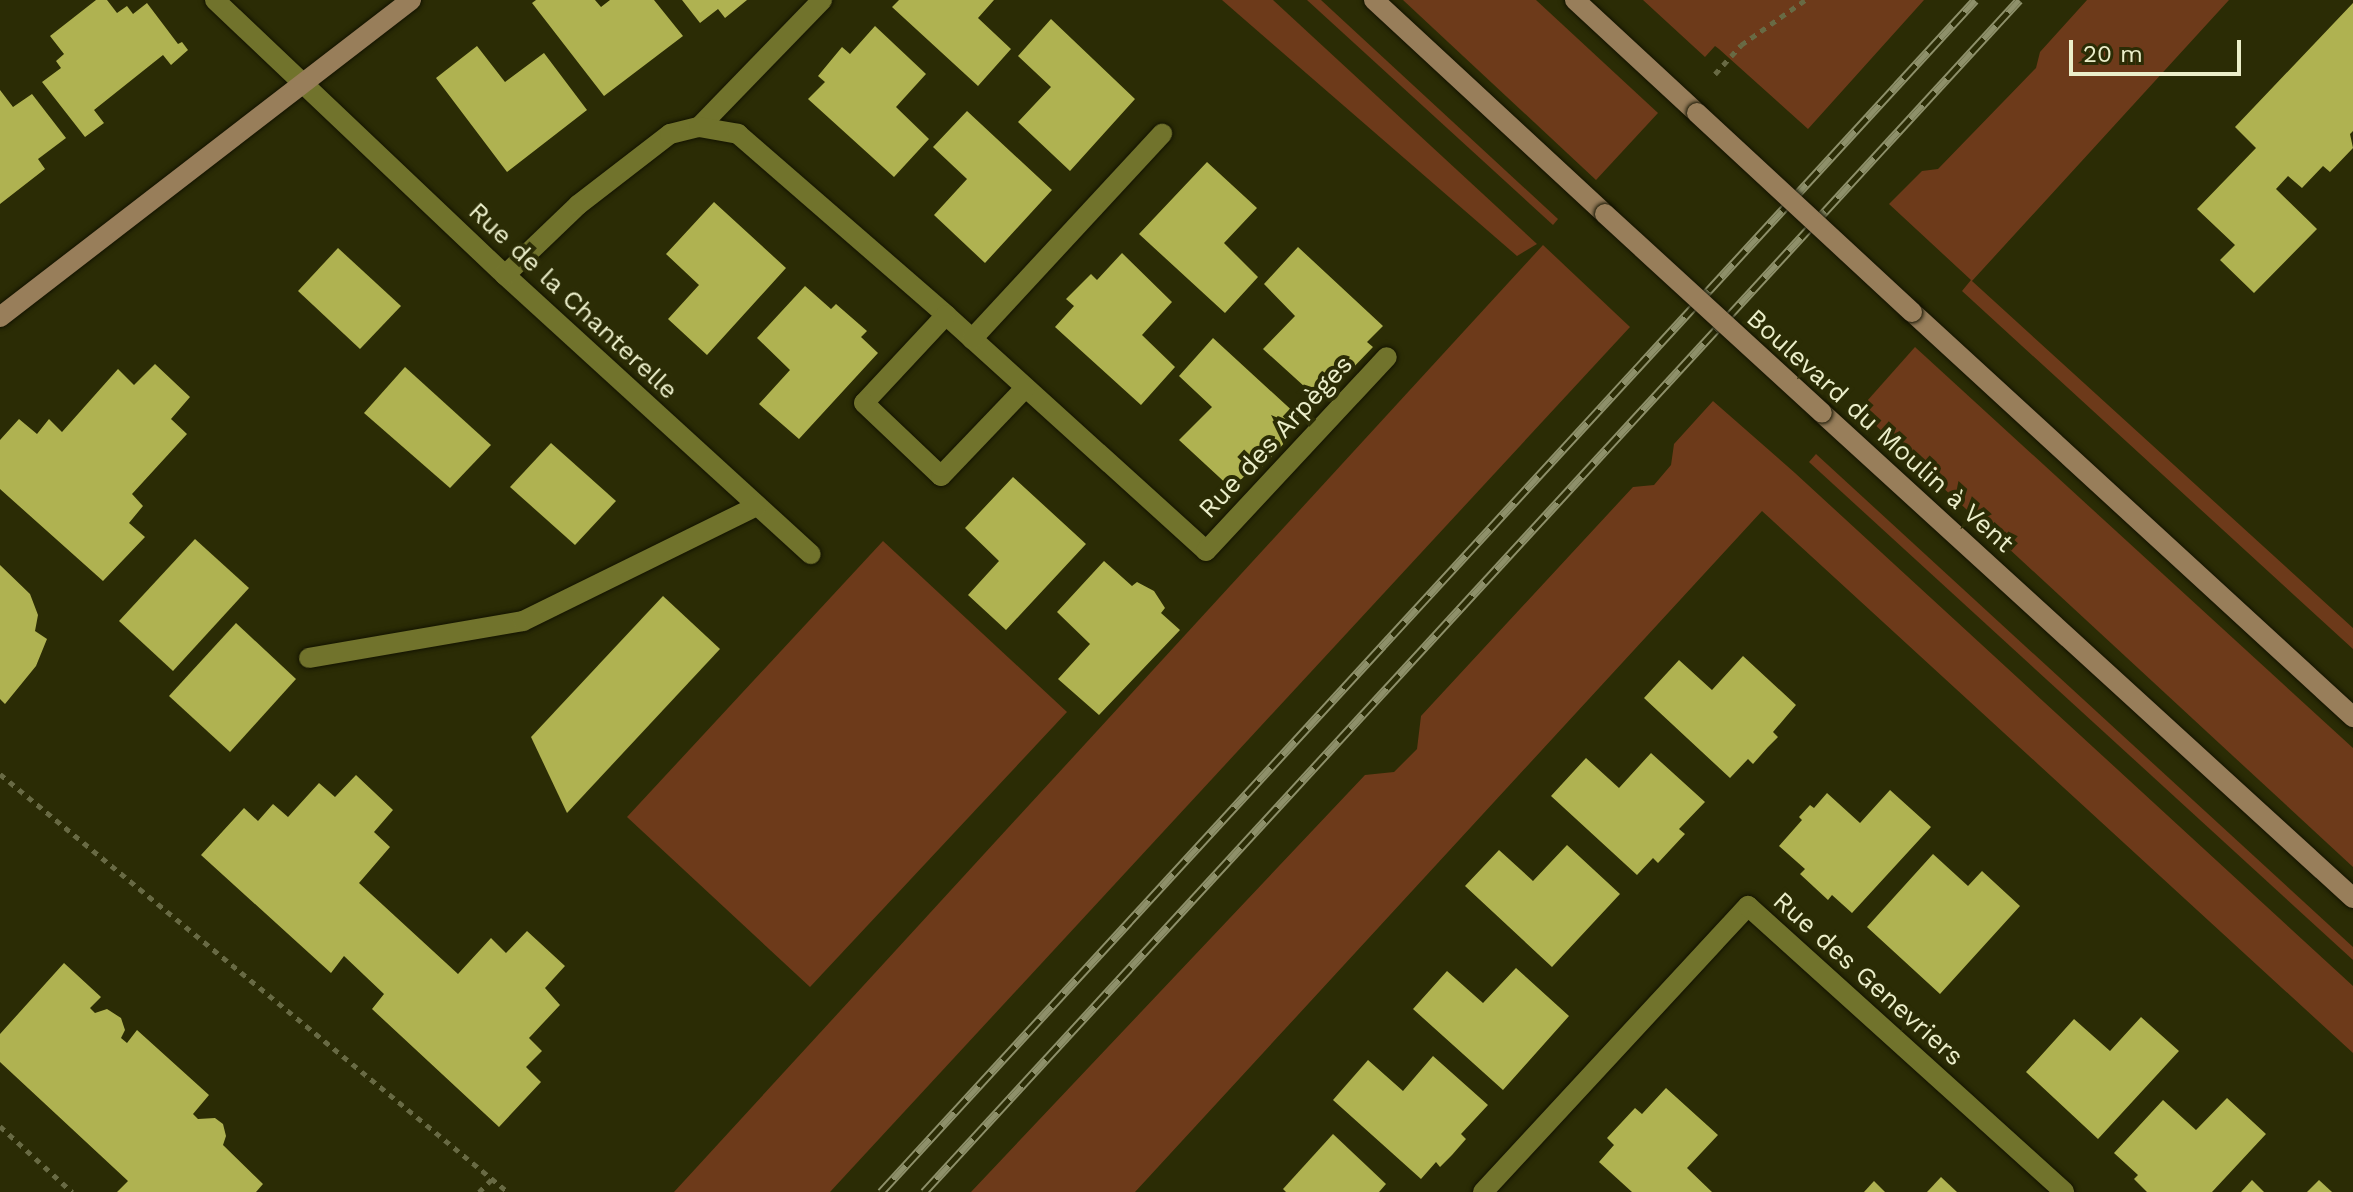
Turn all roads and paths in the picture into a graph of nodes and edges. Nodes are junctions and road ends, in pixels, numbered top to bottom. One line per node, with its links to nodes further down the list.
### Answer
1 (215, 0): 8 (street, Rue de la Chanterelle)
2 (411, 0): 8 (main road)
3 (822, 0): 9 (street)
4 (1374, 0): 22 (main road, Boulevard du Moulin à Vent, bridge)
5 (1575, 0): 20 (main road, bridge)
6 (1805, 0): 7 (path)
7 (1714, 75)
8 (304, 82): 11 (street, Rue de la Chanterelle); 13 (main road)
9 (699, 127): 11 (street); 12 (street, Rue des Arpèges)
10 (1162, 134): 14 (street)
11 (505, 275): 17 (street, Rue de la Chanterelle)
12 (946, 315): 14 (street, Rue des Arpèges); 16 (street)
13 (0, 317)
14 (972, 339): 16 (street, Rue des Arpèges)
15 (1387, 357): 16 (street, Rue des Arpèges)
16 (1025, 388)
17 (757, 506): 18 (street, Rue de la Chanterelle); 19 (street)
18 (811, 554)
19 (309, 658)
20 (2353, 717)
21 (0, 774): 24 (path)
22 (2353, 898)
23 (0, 1126): 25 (path)
24 (492, 1179): 26 (path); 27 (path)
25 (72, 1192)
26 (479, 1192)
27 (508, 1192)
28 (1483, 1192): 29 (street, Rue des Genevriers)
29 (2064, 1192)

